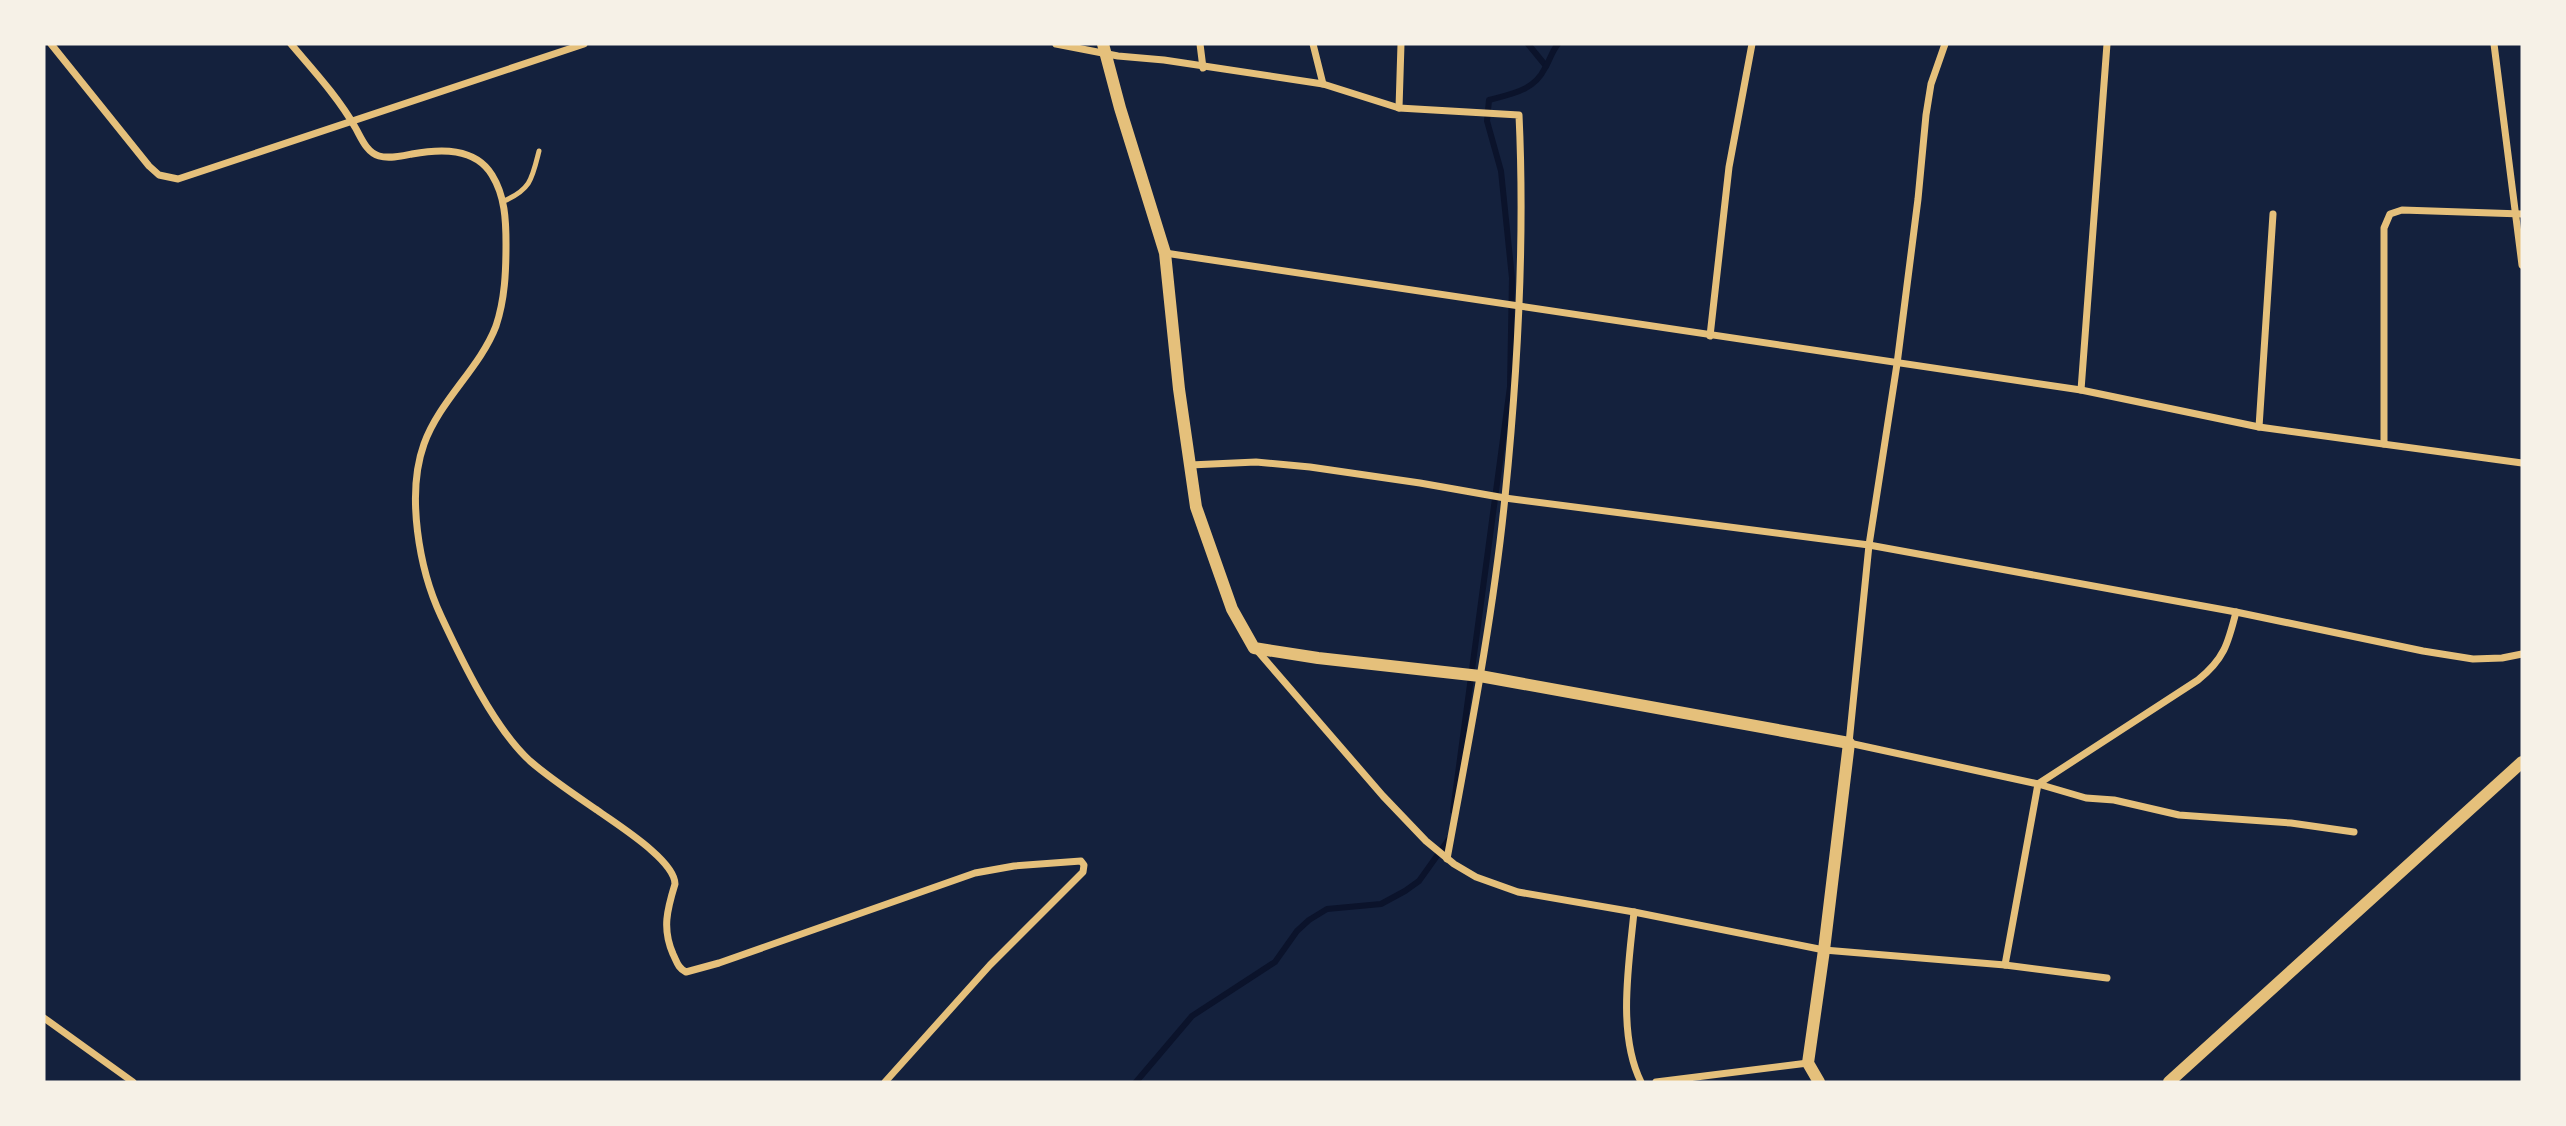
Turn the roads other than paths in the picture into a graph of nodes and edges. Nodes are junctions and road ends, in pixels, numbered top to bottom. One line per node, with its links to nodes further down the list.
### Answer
1 (51, 44): 17 (street)
2 (291, 44): 17 (street)
3 (584, 44): 12 (street)
4 (1056, 44): 13 (street)
5 (1200, 44): 14 (street)
6 (1313, 44): 15 (street)
7 (1401, 44): 16 (street)
8 (1752, 44): 25 (street)
9 (1945, 44): 26 (street)
10 (2107, 44): 27 (street)
11 (2494, 44): 21 (street)
12 (574, 45): 17 (street)
13 (1104, 49): 14 (street); 22 (street)
14 (1203, 68): 15 (street)
15 (1323, 84): 16 (street)
16 (1399, 108): 24 (street)
17 (353, 123): 19 (street)
18 (539, 151): 19 (lane)
19 (503, 201): 50 (street)
20 (2273, 214): 28 (street)
21 (2519, 214): 23 (street); 29 (street)
22 (1165, 253): 24 (street); 31 (street)
23 (2522, 265)
24 (1520, 307): 25 (street); 32 (street)
25 (1710, 336): 26 (street)
26 (1897, 364): 27 (street); 33 (street)
27 (2081, 390): 28 (street)
28 (2259, 427): 29 (street)
29 (2384, 444): 30 (street)
30 (2522, 463)
31 (1189, 465): 32 (street); 35 (street)
32 (1505, 498): 33 (street); 37 (street)
33 (1869, 545): 34 (street); 38 (street)
34 (2236, 612): 36 (street); 40 (street)
35 (1254, 648): 37 (street); 42 (street)
36 (2522, 654)
37 (1480, 676): 38 (street); 42 (street)
38 (1849, 743): 40 (street); 44 (street)
39 (2522, 762): 54 (street)
40 (2038, 785): 41 (street); 45 (street)
41 (2354, 832)
42 (1447, 859): 43 (street)
43 (1634, 912): 44 (street); 51 (street)
44 (1824, 950): 45 (street); 48 (street)
45 (2005, 965): 46 (street)
46 (2107, 978)
47 (44, 1018): 49 (street)
48 (1808, 1063): 52 (street); 53 (street)
49 (133, 1082)
50 (886, 1082)
51 (1641, 1082)
52 (1656, 1082)
53 (1819, 1082)
54 (2169, 1082)

